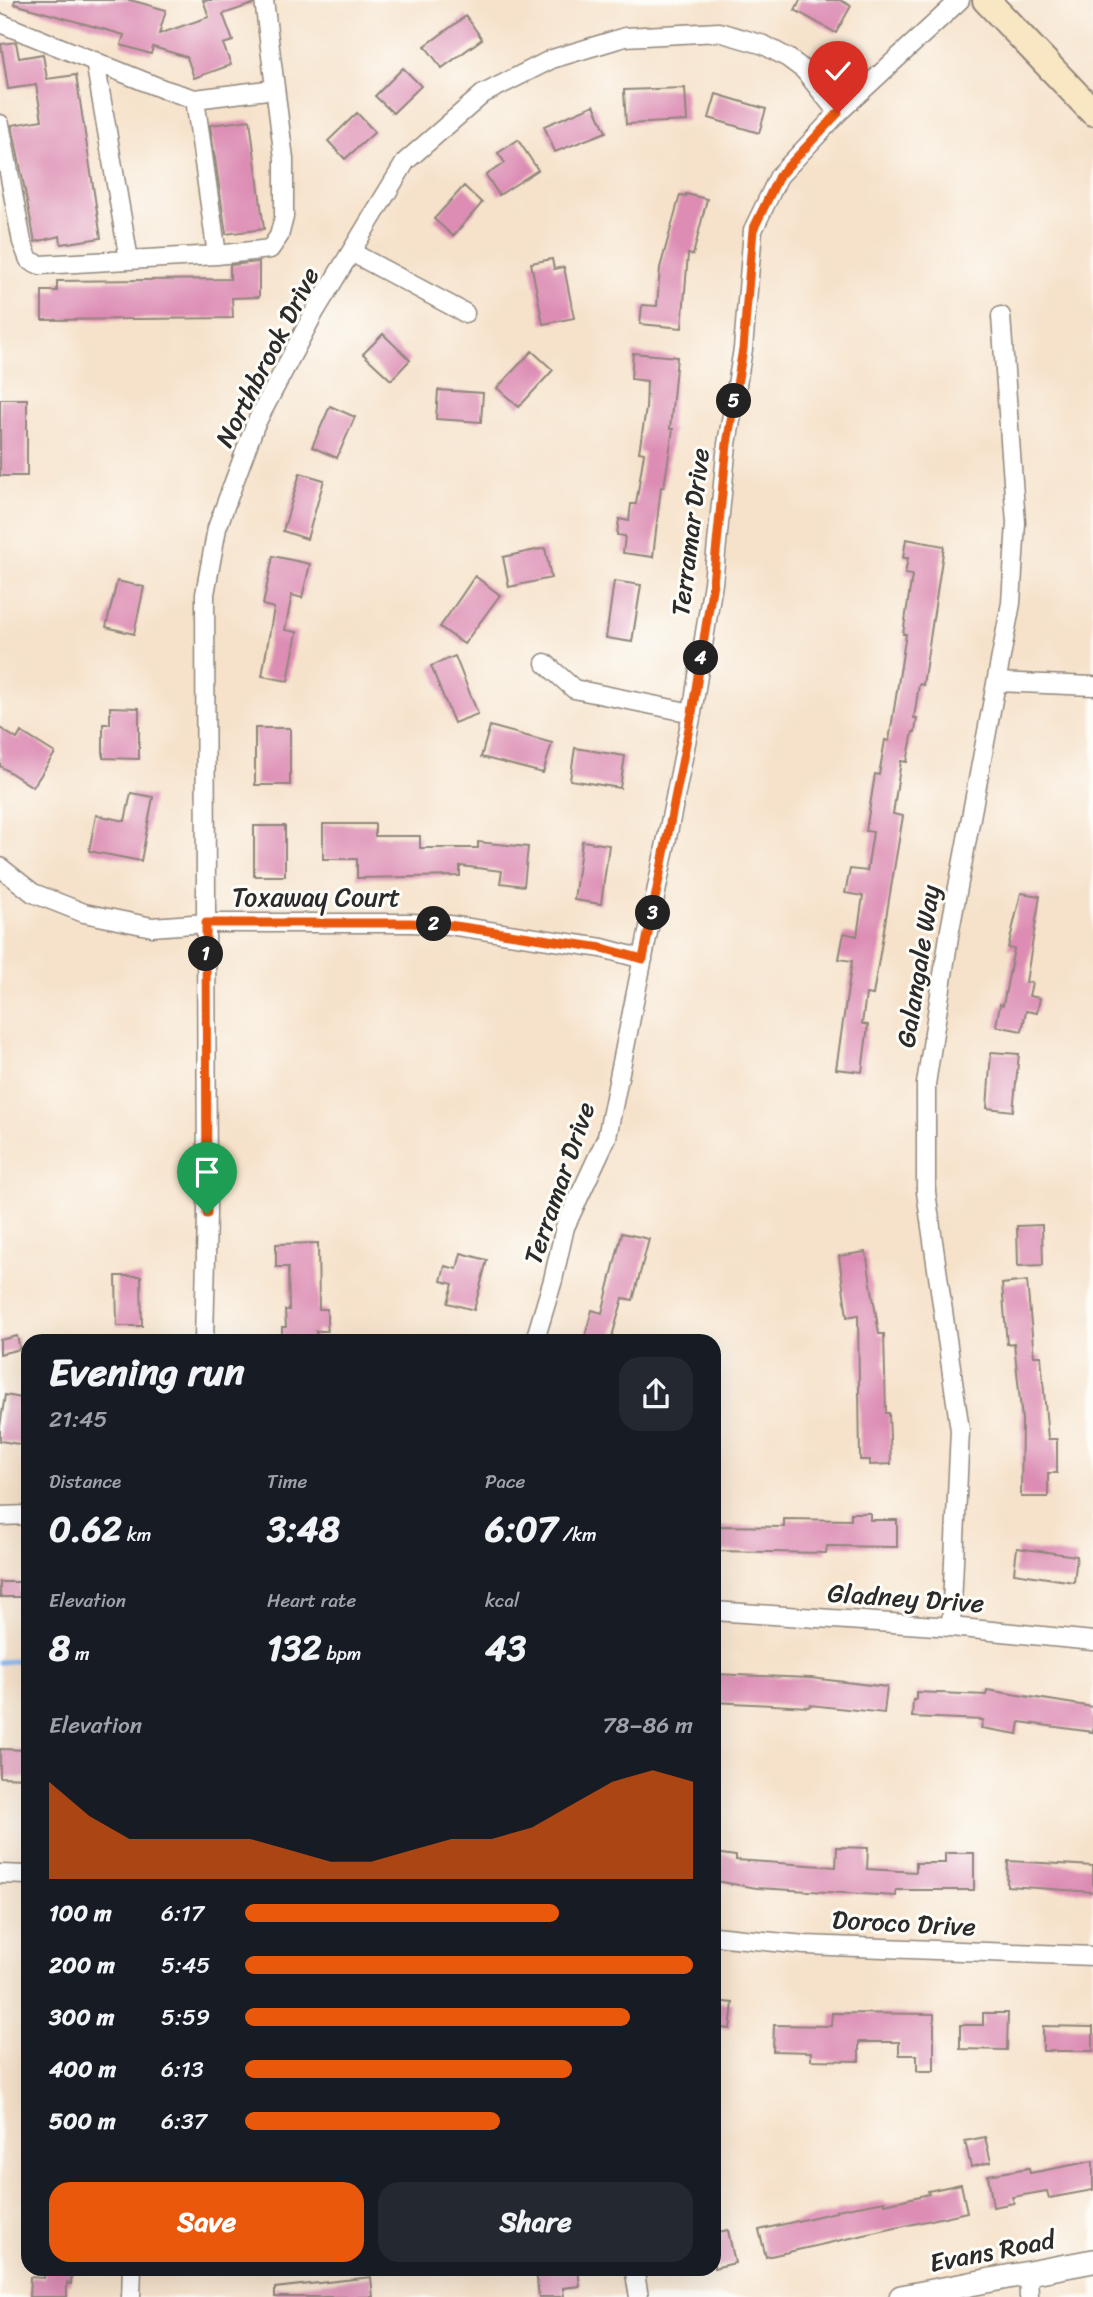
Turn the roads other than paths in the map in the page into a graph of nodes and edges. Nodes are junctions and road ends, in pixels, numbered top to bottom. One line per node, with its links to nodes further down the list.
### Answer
1 (264, 0): 6 (street)
2 (960, 0): 9 (street, Terramar Drive)
3 (986, 0): 8 (main road)
4 (0, 23): 5 (street)
5 (95, 61): 7 (street); 13 (street)
6 (275, 89): 7 (street); 12 (street)
7 (195, 99): 12 (street)
8 (1093, 112)
9 (838, 113): 11 (street, Northbrook Drive); 19 (street, Terramar Drive)
10 (0, 124): 13 (street)
11 (351, 252): 14 (street); 21 (street, Northbrook Drive)
12 (217, 254): 13 (street)
13 (129, 260)
14 (465, 313)
15 (1001, 316): 17 (street, Galangale Way)
16 (545, 663): 19 (street)
17 (998, 682): 18 (street); 28 (street, Galangale Way)
18 (1093, 686)
19 (692, 713): 22 (street, Terramar Drive)
20 (0, 867): 21 (street, Toxaway Court)
21 (206, 923): 22 (street, Toxaway Court); 23 (street, Northbrook Drive)
22 (643, 959): 24 (street, Terramar Drive)
23 (204, 1334)
24 (536, 1334)
25 (21, 1515): 26 (street)
26 (0, 1516)
27 (721, 1611): 28 (street, Gladney Drive)
28 (951, 1627): 29 (street, Gladney Drive)
29 (1093, 1640)
30 (0, 1874): 31 (street)
31 (21, 1875)
32 (721, 1937): 33 (street, Doroco Drive)
33 (1093, 1956)
34 (1093, 2261): 35 (street, Evans Road)
35 (1028, 2273): 40 (street, Evans Road); 41 (street)
36 (132, 2276): 38 (street)
37 (635, 2276): 39 (street)
38 (131, 2297)
39 (639, 2297)
40 (901, 2297)
41 (1029, 2297)

